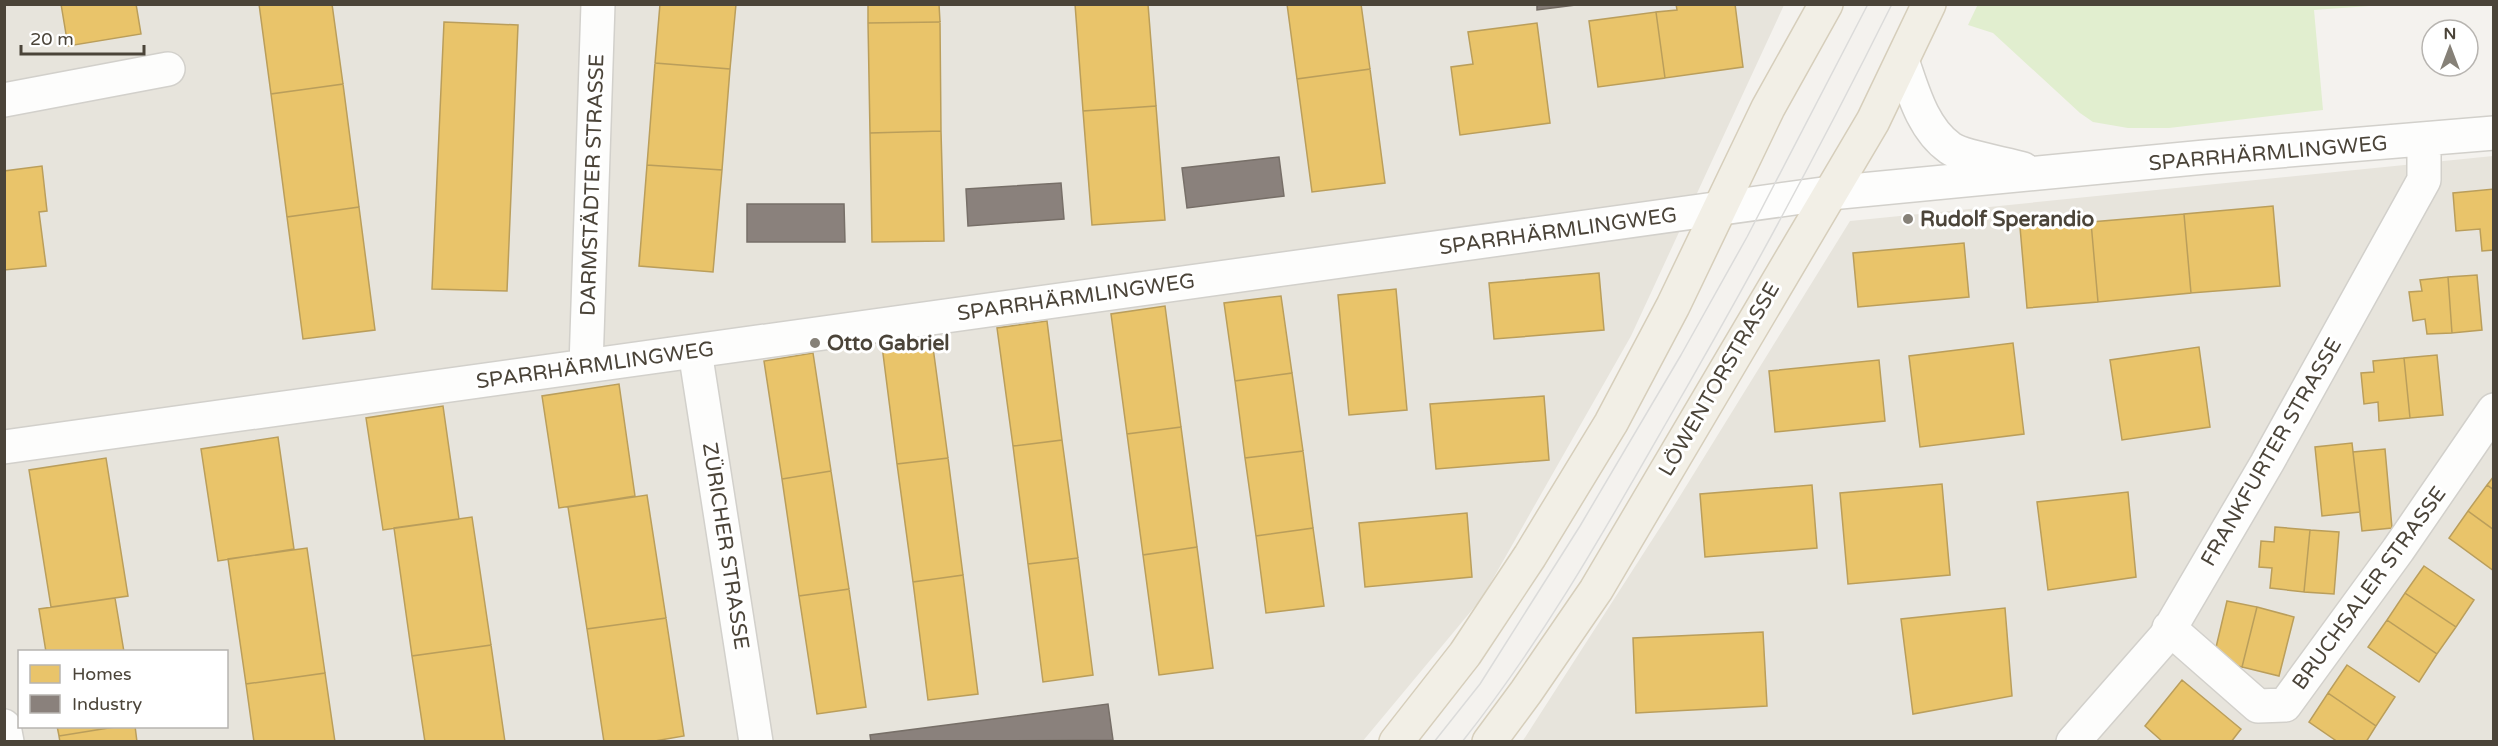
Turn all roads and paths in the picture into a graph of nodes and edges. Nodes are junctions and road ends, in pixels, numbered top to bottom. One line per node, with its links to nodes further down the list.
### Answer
1 (598, 4): 13 (street, DARMSTÄDTER STRASSE)
2 (1826, 4): 11 (main road)
3 (1929, 4): 4 (main road, LÖWENTORSTRASSE)
4 (1903, 63): 9 (street, SPARRHÄRMLINGWEG); 10 (main road, LÖWENTORSTRASSE)
5 (168, 69): 6 (street)
6 (4, 100)
7 (2493, 133): 8 (street, SPARRHÄRMLINGWEG)
8 (2424, 139): 9 (street, SPARRHÄRMLINGWEG); 16 (street, FRANKFURTER STRASSE)
9 (2042, 174): 10 (street, SPARRHÄRMLINGWEG)
10 (1830, 193): 11 (street, SPARRHÄRMLINGWEG); 21 (main road, LÖWENTORSTRASSE)
11 (1721, 210): 12 (street, SPARRHÄRMLINGWEG); 20 (main road)
12 (695, 351): 13 (street, SPARRHÄRMLINGWEG); 19 (street, ZÜRICHER STRASSE)
13 (586, 366): 15 (street, SPARRHÄRMLINGWEG)
14 (2493, 410): 16 (street, BRUCHSALER STRASSE)
15 (4, 447)
16 (2169, 628): 22 (street, FRANKFURTER STRASSE)
17 (4, 726): 18 (street)
18 (7, 741)
19 (756, 741)
20 (1396, 741)
21 (1489, 741)
22 (2073, 741)

